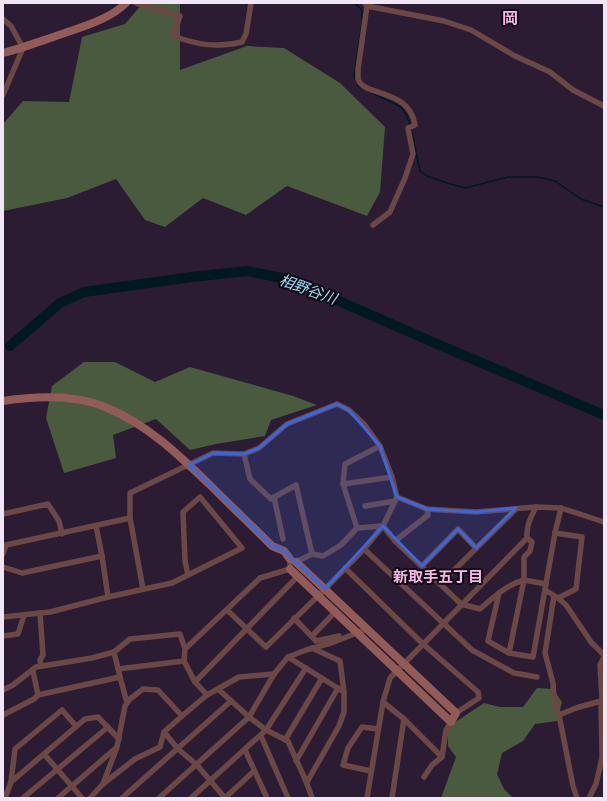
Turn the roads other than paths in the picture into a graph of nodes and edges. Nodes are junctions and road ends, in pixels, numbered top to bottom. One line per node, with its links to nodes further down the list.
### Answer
1 (126, 3): 6 (street)
2 (136, 3): 3 (street)
3 (251, 3)
4 (366, 4): 9 (street); 10 (street)
5 (3, 19): 6 (street)
6 (23, 48): 7 (street); 8 (street)
7 (3, 53)
8 (3, 95)
9 (604, 106)
10 (373, 225)
11 (3, 401): 14 (street)
12 (380, 446): 13 (street); 15 (street); 16 (street)
13 (244, 454): 14 (street); 17 (street)
14 (189, 465): 25 (street); 40 (street)
15 (392, 477): 16 (street); 18 (street)
16 (343, 484): 29 (street)
17 (274, 498): 33 (street); 38 (street)
18 (396, 499): 19 (street); 23 (street); 28 (street)
19 (365, 506)
20 (536, 506): 21 (street); 22 (street); 32 (street)
21 (516, 508): 23 (street); 36 (street)
22 (561, 508): 26 (street); 30 (street)
23 (427, 509): 34 (street)
24 (3, 514): 31 (street)
25 (130, 518): 27 (street); 50 (street)
26 (604, 522)
27 (96, 526): 31 (street); 39 (street)
28 (383, 526): 29 (street); 34 (street); 35 (street)
29 (357, 528): 38 (street)
30 (555, 533): 49 (street); 55 (street)
31 (62, 534): 37 (street)
32 (527, 538): 47 (street); 56 (street)
33 (283, 539)
34 (395, 541): 41 (street)
35 (364, 548): 43 (street); 63 (street)
36 (476, 548): 41 (street); 48 (street)
37 (3, 554)
38 (312, 554): 40 (street)
39 (102, 556): 42 (street); 54 (street)
40 (293, 560): 44 (street); 51 (street)
41 (422, 566): 48 (street)
42 (3, 567)
43 (344, 568): 51 (street); 70 (street)
44 (290, 569): 46 (street); 57 (street)
45 (188, 575): 45 (street); 50 (street)
46 (298, 576): 53 (street); 64 (street)
47 (524, 580): 49 (street); 52 (street); 74 (street)
48 (440, 584): 56 (street)
49 (546, 587): 55 (street); 74 (street)
50 (143, 589): 54 (street)
51 (325, 589): 53 (street); 65 (street)
52 (499, 592): 56 (street); 74 (street)
53 (318, 595): 58 (street); 62 (street)
54 (108, 597): 59 (street)
55 (556, 597): 75 (street); 101 (street)
56 (461, 604): 63 (street)
57 (228, 610): 64 (street); 72 (street)
58 (336, 611): 66 (street); 68 (street)
59 (40, 613): 60 (street); 79 (street)
60 (24, 615): 61 (street); 67 (street)
61 (3, 617)
62 (294, 618): 64 (street); 68 (street)
63 (443, 624): 70 (street); 86 (street)
64 (246, 629): 88 (street)
65 (367, 629): 66 (street); 78 (street)
66 (358, 633): 71 (street); 82 (street)
67 (3, 636)
68 (312, 636): 69 (street)
69 (339, 636)
70 (423, 644): 78 (street); 99 (street)
71 (312, 648): 76 (street); 92 (street)
72 (185, 650): 73 (street); 77 (street)
73 (114, 652): 79 (street); 81 (street)
74 (509, 653)
75 (604, 656): 96 (street)
76 (288, 657): 80 (street); 84 (street)
77 (184, 661): 81 (street); 88 (street)
78 (404, 664): 82 (street); 99 (street)
79 (41, 666): 83 (street)
80 (306, 668): 87 (street); 109 (street)
81 (118, 669): 85 (street)
82 (397, 670): 97 (street); 105 (street)
83 (33, 671): 91 (street); 93 (street)
84 (274, 674): 90 (street); 103 (street)
85 (120, 677): 93 (street); 98 (street)
86 (537, 677)
87 (322, 678): 89 (street); 113 (street)
88 (195, 682): 94 (street)
89 (338, 688): 92 (street); 120 (street)
90 (218, 689): 94 (street); 95 (street)
91 (3, 690)
92 (344, 692): 128 (street)
93 (38, 695): 100 (street)
94 (207, 695): 102 (street)
95 (231, 701): 103 (street); 115 (street)
96 (601, 701): 101 (street); 119 (street)
97 (383, 702): 104 (street); 108 (street)
98 (127, 703): 102 (street); 112 (street)
99 (456, 713): 105 (street)
100 (3, 715)
101 (559, 715): 146 (street)
102 (182, 716): 110 (street)
103 (249, 717): 109 (street); 121 (street)
104 (404, 719): 118 (street); 145 (street)
105 (451, 722): 118 (street)
106 (76, 726): 107 (street); 117 (street); 127 (street)
107 (108, 727): 112 (street); 122 (street)
108 (378, 729): 124 (street); 124 (street)
109 (266, 730): 111 (street); 113 (street)
110 (164, 732): 115 (street); 129 (street)
111 (261, 736): 116 (street); 142 (street)
112 (119, 739): 114 (street)
113 (285, 740): 120 (street)
114 (117, 747): 129 (street); 130 (street)
115 (178, 749): 121 (street); 137 (street)
116 (245, 750): 123 (street); 126 (street)
117 (44, 754): 122 (street); 127 (street)
118 (442, 757): 125 (street)
119 (603, 760): 147 (street)
120 (296, 761): 128 (street)
121 (197, 765): 126 (street); 138 (street)
122 (56, 770): 130 (street); 133 (street)
123 (254, 771): 131 (street); 140 (street)
124 (371, 772): 144 (street)
125 (424, 777)
126 (210, 780): 139 (street); 140 (street)
127 (11, 782): 132 (street)
128 (307, 782): 143 (street)
129 (103, 784): 136 (street)
130 (71, 787): 134 (street); 135 (street)
131 (266, 796): 141 (street)
132 (5, 798)
133 (23, 798)
134 (58, 798)
135 (82, 798)
136 (90, 798)
137 (122, 798)
138 (159, 798)
139 (191, 798)
140 (225, 798)
141 (259, 798)
142 (288, 798)
143 (312, 798)
144 (366, 798)
145 (392, 798)
146 (577, 798)
147 (589, 798)

